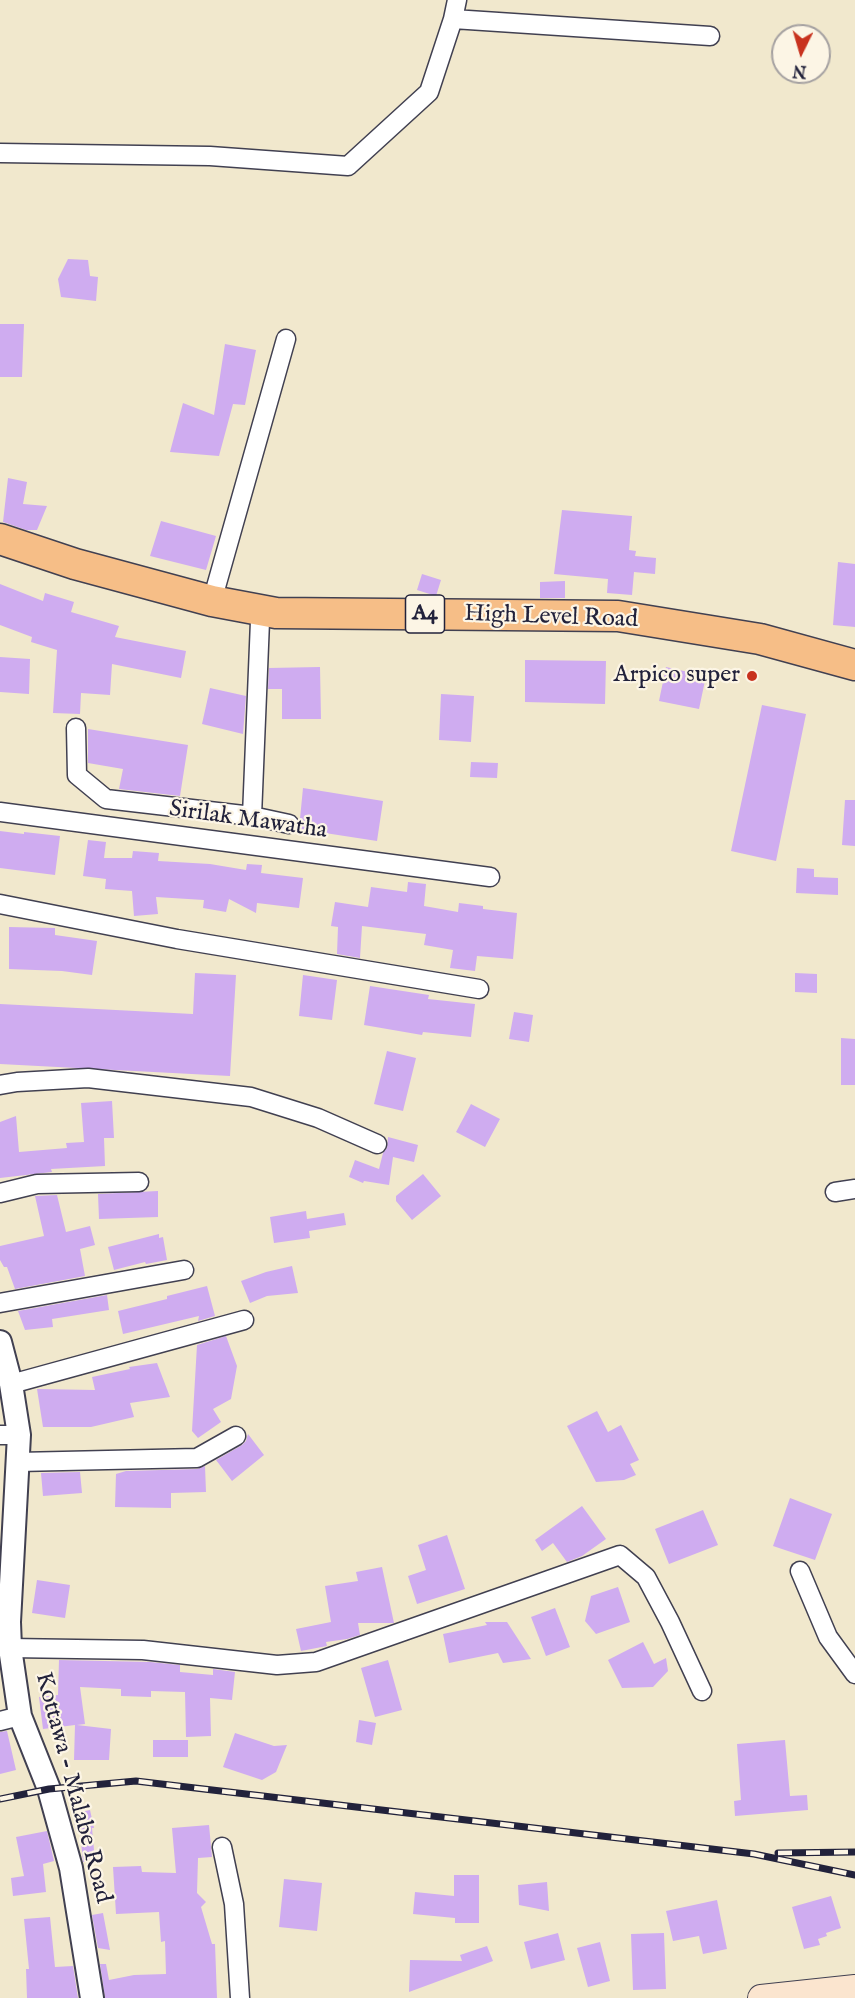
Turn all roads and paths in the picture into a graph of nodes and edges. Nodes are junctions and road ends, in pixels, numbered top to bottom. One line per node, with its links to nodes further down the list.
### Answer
1 (457, 0): 2 (street)
2 (453, 19): 3 (street); 4 (street)
3 (710, 36)
4 (0, 153)
5 (286, 339): 8 (street)
6 (0, 539): 8 (highway, High Level Road / A4)
7 (0, 550): 9 (highway, High Level Road / A4)
8 (212, 601): 10 (highway, High Level Road / A4)
9 (260, 621): 10 (highway, High Level Road / A4); 15 (street)
10 (616, 623): 11 (highway, High Level Road / A4); 12 (highway, High Level Road / A4)
11 (855, 665)
12 (855, 679)
13 (76, 728): 15 (street)
14 (0, 812): 17 (street, Sirilak Mawatha)
15 (252, 816): 16 (street)
16 (289, 824)
17 (490, 877)
18 (0, 904): 19 (street)
19 (479, 989)
20 (0, 1085): 21 (street)
21 (377, 1144)
22 (139, 1182): 25 (street)
23 (855, 1189): 24 (street)
24 (835, 1192)
25 (0, 1193)
26 (184, 1270): 27 (street)
27 (0, 1303)
28 (244, 1320): 30 (street)
29 (0, 1342): 30 (street, Kottawa - Malabe Road)
30 (11, 1384): 31 (street, Kottawa - Malabe Road)
31 (9, 1435): 33 (street, Kottawa - Malabe Road)
32 (236, 1436): 33 (street)
33 (18, 1462): 35 (street, Kottawa - Malabe Road)
34 (800, 1571): 36 (street)
35 (10, 1647): 37 (street); 38 (street, Kottawa - Malabe Road)
36 (855, 1674)
37 (702, 1691)
38 (10, 1718): 41 (street, Kottawa - Malabe Road)
39 (222, 1847): 42 (street)
40 (848, 1992): 43 (main road)
41 (92, 1998)
42 (240, 1998)
43 (761, 1998)

